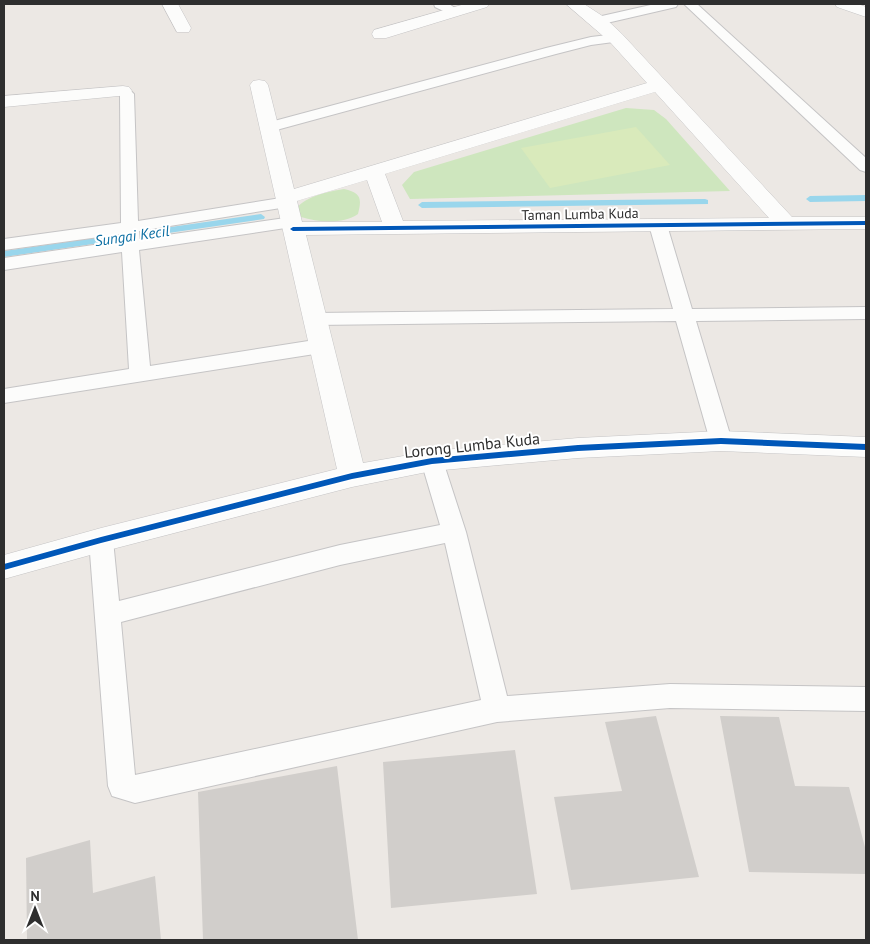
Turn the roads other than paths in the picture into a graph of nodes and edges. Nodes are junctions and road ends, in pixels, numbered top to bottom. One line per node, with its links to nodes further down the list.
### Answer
1 (170, 4): 10 (street)
2 (481, 4): 7 (street)
3 (574, 4): 9 (street)
4 (671, 4): 9 (lane)
5 (690, 4): 18 (lane)
6 (843, 4): 8 (street)
7 (447, 8): 11 (street)
8 (866, 12)
9 (598, 20): 12 (street)
10 (183, 28)
11 (380, 34)
12 (616, 38): 14 (street); 17 (lane)
13 (259, 85): 17 (street)
14 (658, 85): 19 (street); 22 (street)
15 (123, 91): 16 (street); 25 (lane)
16 (4, 102)
17 (269, 128): 20 (street)
18 (866, 167)
19 (374, 172): 20 (street); 24 (street)
20 (289, 213): 24 (street, Taman Lumba Kuda); 25 (lane); 30 (street)
21 (866, 223): 22 (street, Taman Lumba Kuda)
22 (786, 224): 23 (street, Taman Lumba Kuda)
23 (658, 225): 24 (street, Taman Lumba Kuda); 29 (lane)
24 (395, 228)
25 (131, 236): 26 (lane); 27 (lane); 32 (lane)
26 (4, 245)
27 (4, 264)
28 (866, 313): 29 (lane)
29 (684, 315): 30 (lane); 34 (lane)
30 (315, 320): 31 (street)
31 (321, 346): 32 (lane); 37 (street)
32 (140, 374): 33 (lane)
33 (4, 396)
34 (721, 441): 35 (street, Lorong Lumba Kuda); 36 (street, Lorong Lumba Kuda)
35 (866, 447)
36 (432, 460): 37 (street, Lorong Lumba Kuda); 38 (lane)
37 (352, 476): 39 (street, Lorong Lumba Kuda)
38 (454, 532): 41 (lane); 43 (lane)
39 (101, 540): 40 (street, Lorong Lumba Kuda); 41 (lane)
40 (4, 567)
41 (108, 615): 43 (lane)
42 (866, 699): 43 (lane)
43 (497, 709)

